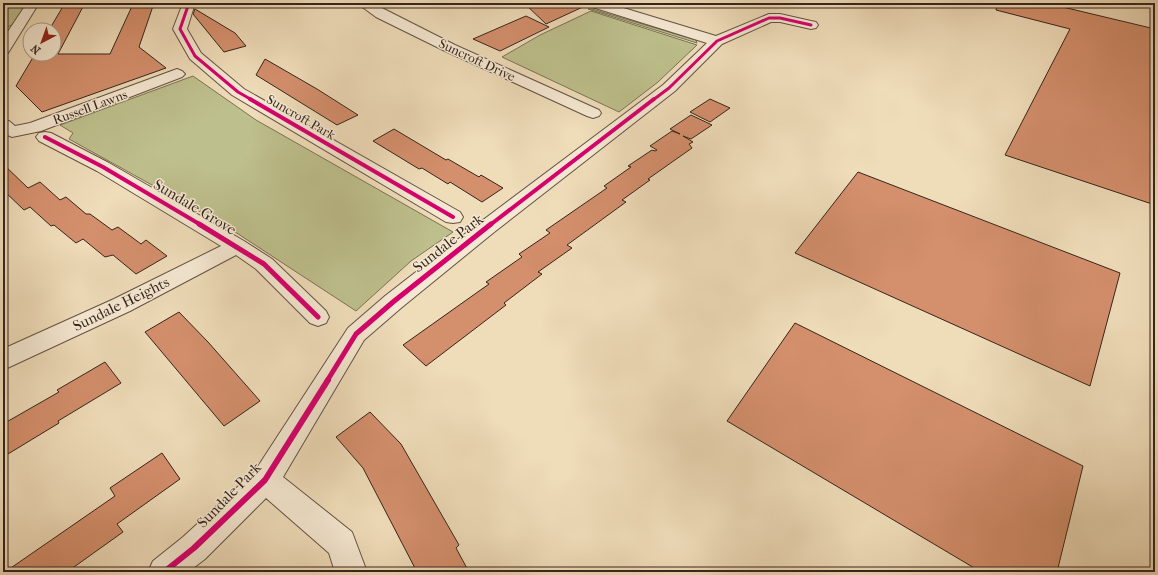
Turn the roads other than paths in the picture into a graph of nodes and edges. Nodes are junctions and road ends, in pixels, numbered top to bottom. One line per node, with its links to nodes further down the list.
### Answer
1 (33, 3): 6 (street)
2 (189, 3): 13 (street, Suncroft Park)
3 (363, 3): 10 (street, Suncroft Drive)
4 (594, 3): 7 (street)
5 (812, 25): 7 (street, Sundale Park)
6 (8, 33): 8 (street)
7 (717, 41): 17 (street, Sundale Park)
8 (3, 50)
9 (177, 74): 11 (street, Russell Lawns)
10 (592, 113)
11 (3, 125)
12 (45, 138): 14 (street, Sundale Grove)
13 (453, 217)
14 (237, 246): 15 (street, Sundale Grove); 16 (street, Sundale Heights)
15 (318, 317)
16 (3, 360)
17 (265, 480): 18 (street, Sundale Park); 19 (street)
18 (164, 572)
19 (351, 572)

